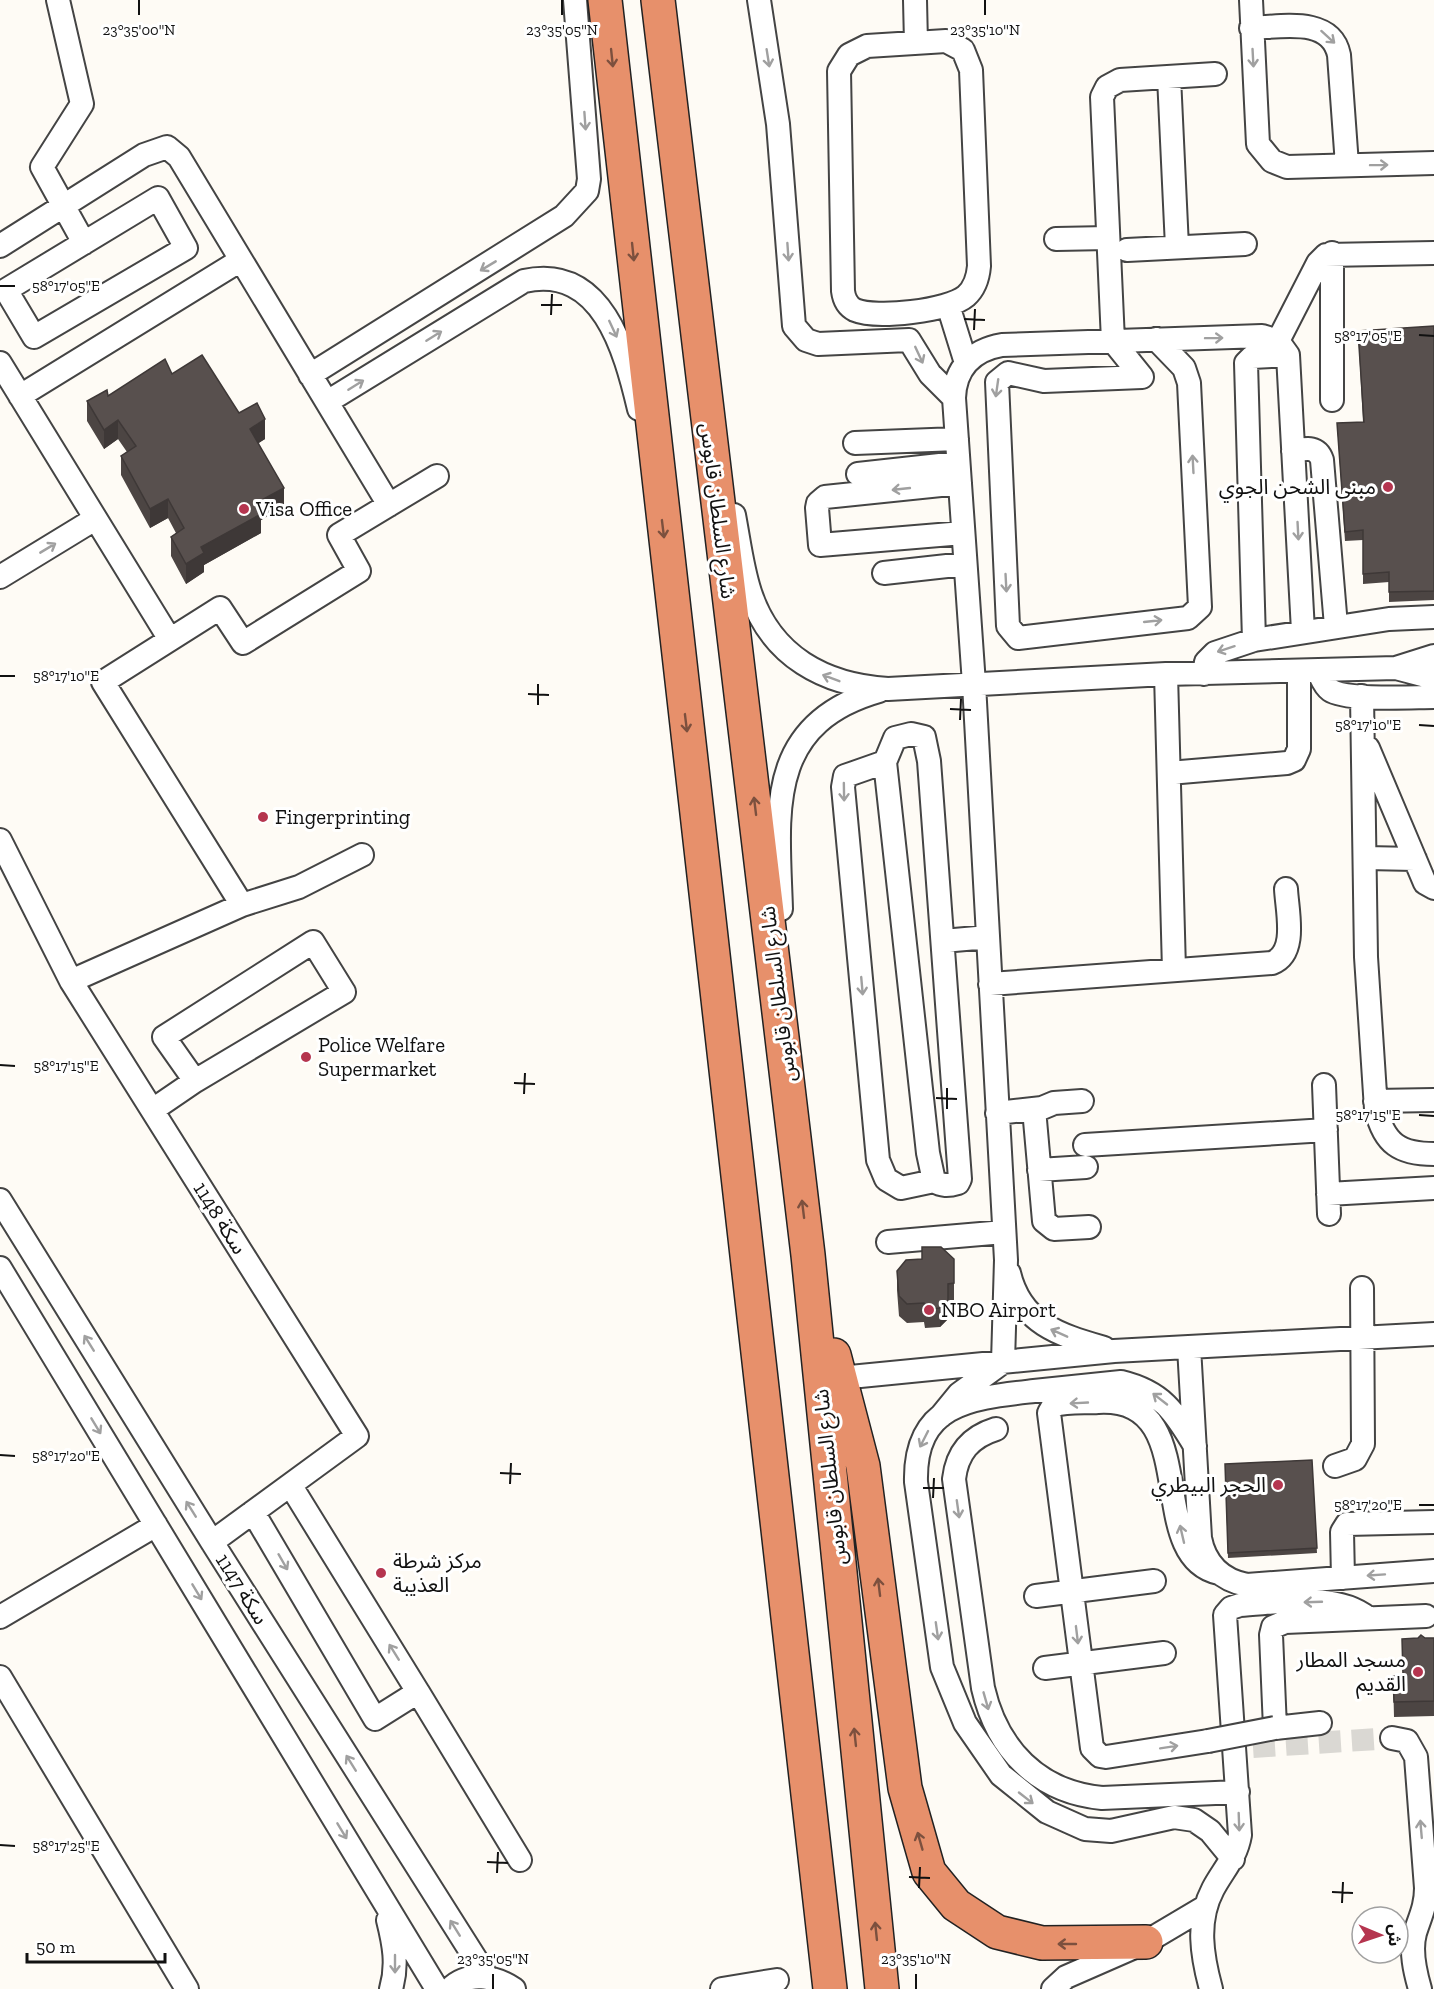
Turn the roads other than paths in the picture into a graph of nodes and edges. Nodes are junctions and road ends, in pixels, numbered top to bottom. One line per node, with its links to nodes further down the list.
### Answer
1 (58, 0): 14 (street)
2 (575, 0): 31 (street, one-way to 31)
3 (605, 0): 42 (highway, one-way to 42)
4 (658, 0): 28 (highway, شارع السلطان قابوس)
5 (759, 0): 33 (street, one-way to 33)
6 (915, 0): 9 (street)
7 (1251, 0): 8 (street)
8 (1251, 28): 13 (street, one-way to 13); 13 (street, one-way to 13)
9 (916, 43): 24 (street); 24 (street)
10 (1215, 74): 11 (street)
11 (1169, 77): 17 (street); 20 (street)
12 (1434, 163): 13 (street, one-way to 12)
13 (1347, 165)
14 (64, 207): 16 (street); 19 (street); 23 (street)
15 (1056, 239): 17 (street)
16 (84, 243): 16 (street)
17 (1117, 244): 20 (street); 26 (street)
18 (1245, 244): 20 (street)
19 (0, 246)
20 (1177, 247)
21 (1332, 253): 22 (street); 27 (street); 34 (street)
22 (1434, 253)
23 (241, 260): 31 (street); 32 (street)
24 (948, 305): 30 (street)
25 (1156, 339): 26 (street); 26 (street, one-way to 25); 27 (street, one-way to 27)
26 (1113, 341): 30 (street)
27 (1283, 348): 38 (street); 53 (street)
28 (699, 356): 61 (street, one-way to 28); 79 (highway, شارع السلطان قابوس, one-way to 28)
29 (0, 363): 32 (street)
30 (966, 363): 33 (street)
31 (310, 375): 35 (street)
32 (20, 396): 44 (street)
33 (954, 398): 36 (street)
34 (1332, 400)
35 (327, 402): 42 (street, one-way to 42); 43 (street)
36 (957, 439): 37 (street); 39 (street)
37 (855, 443)
38 (1293, 451): 50 (street); 51 (street, one-way to 51)
39 (959, 473): 40 (street); 45 (street); 45 (street, one-way to 45)
40 (858, 474)
41 (437, 476): 43 (street)
42 (659, 489): 135 (highway, one-way to 135)
43 (389, 505): 52 (street)
44 (95, 519): 48 (street, one-way to 44); 52 (street)
45 (963, 533): 46 (street)
46 (965, 564): 47 (street); 60 (street)
47 (884, 573)
48 (0, 577)
49 (1434, 617): 50 (street)
50 (1336, 627): 51 (street)
51 (1303, 631): 53 (street)
52 (169, 638): 73 (street)
53 (1254, 640): 57 (street, one-way to 57)
54 (1434, 656): 55 (street)
55 (1396, 668): 56 (street); 59 (street)
56 (1308, 671): 57 (street); 62 (street); 66 (street)
57 (1204, 674): 58 (street)
58 (1166, 675): 60 (street); 66 (street)
59 (1434, 678)
60 (974, 684): 61 (street); 74 (street)
61 (888, 689): 79 (street)
62 (1362, 696): 63 (street); 64 (street)
63 (1434, 697)
64 (1364, 736): 69 (street); 70 (street)
65 (885, 762): 75 (street); 91 (street); 91 (street, one-way to 91)
66 (1169, 773): 76 (street)
67 (0, 840): 77 (street, سكة 1148)
68 (362, 855): 73 (street)
69 (1366, 858): 70 (street); 84 (street)
70 (1415, 859): 71 (street)
71 (1434, 888)
72 (1286, 889): 76 (street)
73 (242, 905): 77 (street)
74 (988, 937): 75 (street); 78 (street)
75 (943, 941): 91 (street)
76 (1174, 970): 78 (street)
77 (71, 981): 87 (street, سكة 1148)
78 (990, 984): 85 (street)
79 (785, 1052): 97 (highway, شارع السلطان قابوس, one-way to 79)
80 (195, 1081): 80 (street); 87 (street)
81 (1324, 1085): 88 (street)
82 (1434, 1100): 84 (street)
83 (1082, 1101): 86 (street)
84 (1375, 1101): 89 (street)
85 (997, 1105): 86 (street); 95 (street)
86 (1044, 1106): 90 (street)
87 (154, 1109): 111 (street, سكة 1148)
88 (1326, 1130): 90 (street); 92 (street)
89 (1434, 1154)
90 (1040, 1170): 94 (street)
91 (934, 1181)
92 (1434, 1188)
93 (0, 1200): 115 (street, سكة 1147, one-way to 93)
94 (1089, 1227)
95 (1004, 1232): 96 (street); 98 (street)
96 (888, 1242)
97 (808, 1256): 106 (highway); 152 (highway, شارع السلطان قابوس, one-way to 97)
98 (1006, 1260): 104 (street, one-way to 98); 105 (street)
99 (0, 1268): 114 (street, سكة 1147, one-way to 114)
100 (1362, 1288): 102 (street)
101 (1434, 1334): 102 (street)
102 (1362, 1338): 103 (street); 110 (street)
103 (1189, 1347): 104 (street); 109 (street)
104 (1114, 1352): 105 (street)
105 (1003, 1362): 106 (street); 107 (street)
106 (840, 1377): 141 (highway, one-way to 106)
107 (941, 1416): 109 (street, one-way to 107); 137 (street, one-way to 137)
108 (996, 1429): 136 (street, one-way to 136)
109 (1195, 1446): 117 (street)
110 (1335, 1466)
111 (291, 1486): 112 (street, سكة 1148); 131 (street, one-way to 111)
112 (253, 1512): 115 (street, سكة 1148); 131 (street, one-way to 131)
113 (1434, 1522): 118 (street)
114 (156, 1525): 123 (street); 139 (street, سكة 1147, one-way to 139)
115 (212, 1542): 142 (street, سكة 1147, one-way to 115)
116 (1434, 1571): 118 (street, one-way to 118)
117 (1219, 1573): 118 (street); 120 (street, one-way to 120)
118 (1343, 1578)
119 (1154, 1581): 120 (street)
120 (1071, 1591): 121 (street); 128 (street, one-way to 128)
121 (1036, 1596)
122 (1426, 1616): 124 (street)
123 (0, 1617)
124 (1368, 1618): 126 (street, one-way to 126); 133 (street)
125 (1245, 1626): 126 (street)
126 (1225, 1636): 136 (street)
127 (1164, 1653): 128 (street)
128 (1080, 1664): 129 (street); 133 (street, one-way to 133, bridge)
129 (1045, 1668)
130 (0, 1677): 144 (street)
131 (418, 1692): 138 (street)
132 (1320, 1723): 133 (street)
133 (1275, 1728)
134 (1392, 1738): 155 (street, one-way to 134)
135 (803, 1741): 150 (highway); 151 (highway)
136 (1238, 1792): 137 (street, one-way to 137)
137 (1233, 1859): 140 (street)
138 (520, 1860)
139 (383, 1898): 145 (street, one-way to 145); 146 (street, سكة 1147)
140 (1205, 1907): 141 (street); 154 (street)
141 (1146, 1942): 153 (street)
142 (487, 1977): 147 (street); 148 (street)
143 (777, 1980): 149 (street)
144 (187, 1989)
145 (391, 1989)
146 (437, 1989)
147 (450, 1989)
148 (514, 1989)
149 (722, 1989)
150 (810, 1989)
151 (830, 1989)
152 (882, 1989)
153 (1053, 1989)
154 (1211, 1989)
155 (1420, 1989)

